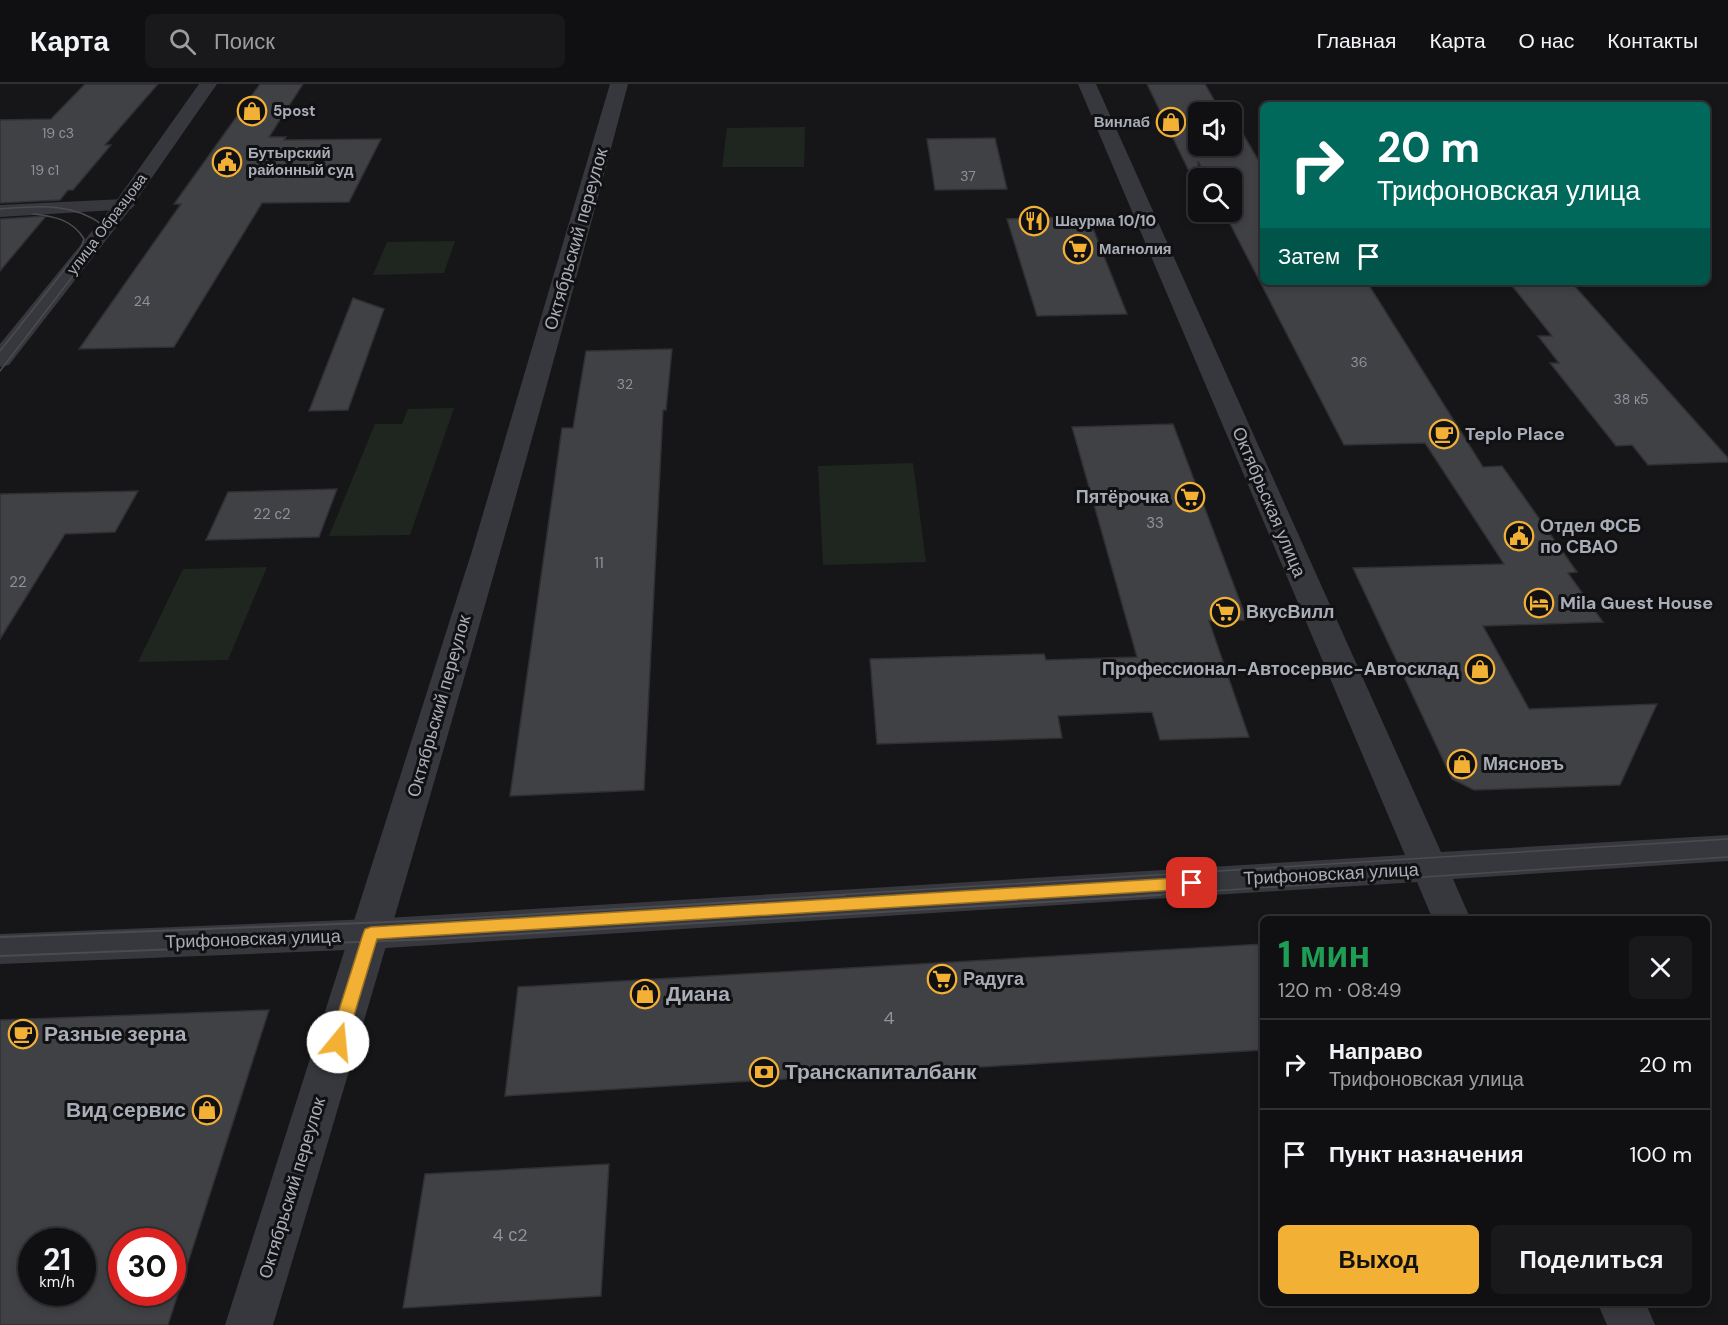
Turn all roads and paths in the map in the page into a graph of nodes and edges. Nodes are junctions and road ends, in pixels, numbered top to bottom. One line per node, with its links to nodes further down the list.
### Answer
1 (208, 84): 4 (street, улица Образцова)
2 (619, 84): 10 (street, Октябрьский переулок)
3 (1087, 84): 8 (street, Октябрьская улица)
4 (123, 205): 5 (street); 6 (street, улица Образцова)
5 (0, 211)
6 (0, 360)
7 (1728, 848): 8 (street, Трифоновская улица)
8 (1428, 868): 9 (street, Октябрьская улица); 10 (street, Трифоновская улица)
9 (1450, 916)
10 (371, 934): 11 (street, Трифоновская улица); 13 (street, Октябрьский переулок)
11 (0, 949)
12 (1623, 1306): 14 (street)
13 (249, 1325)
14 (1631, 1325)

